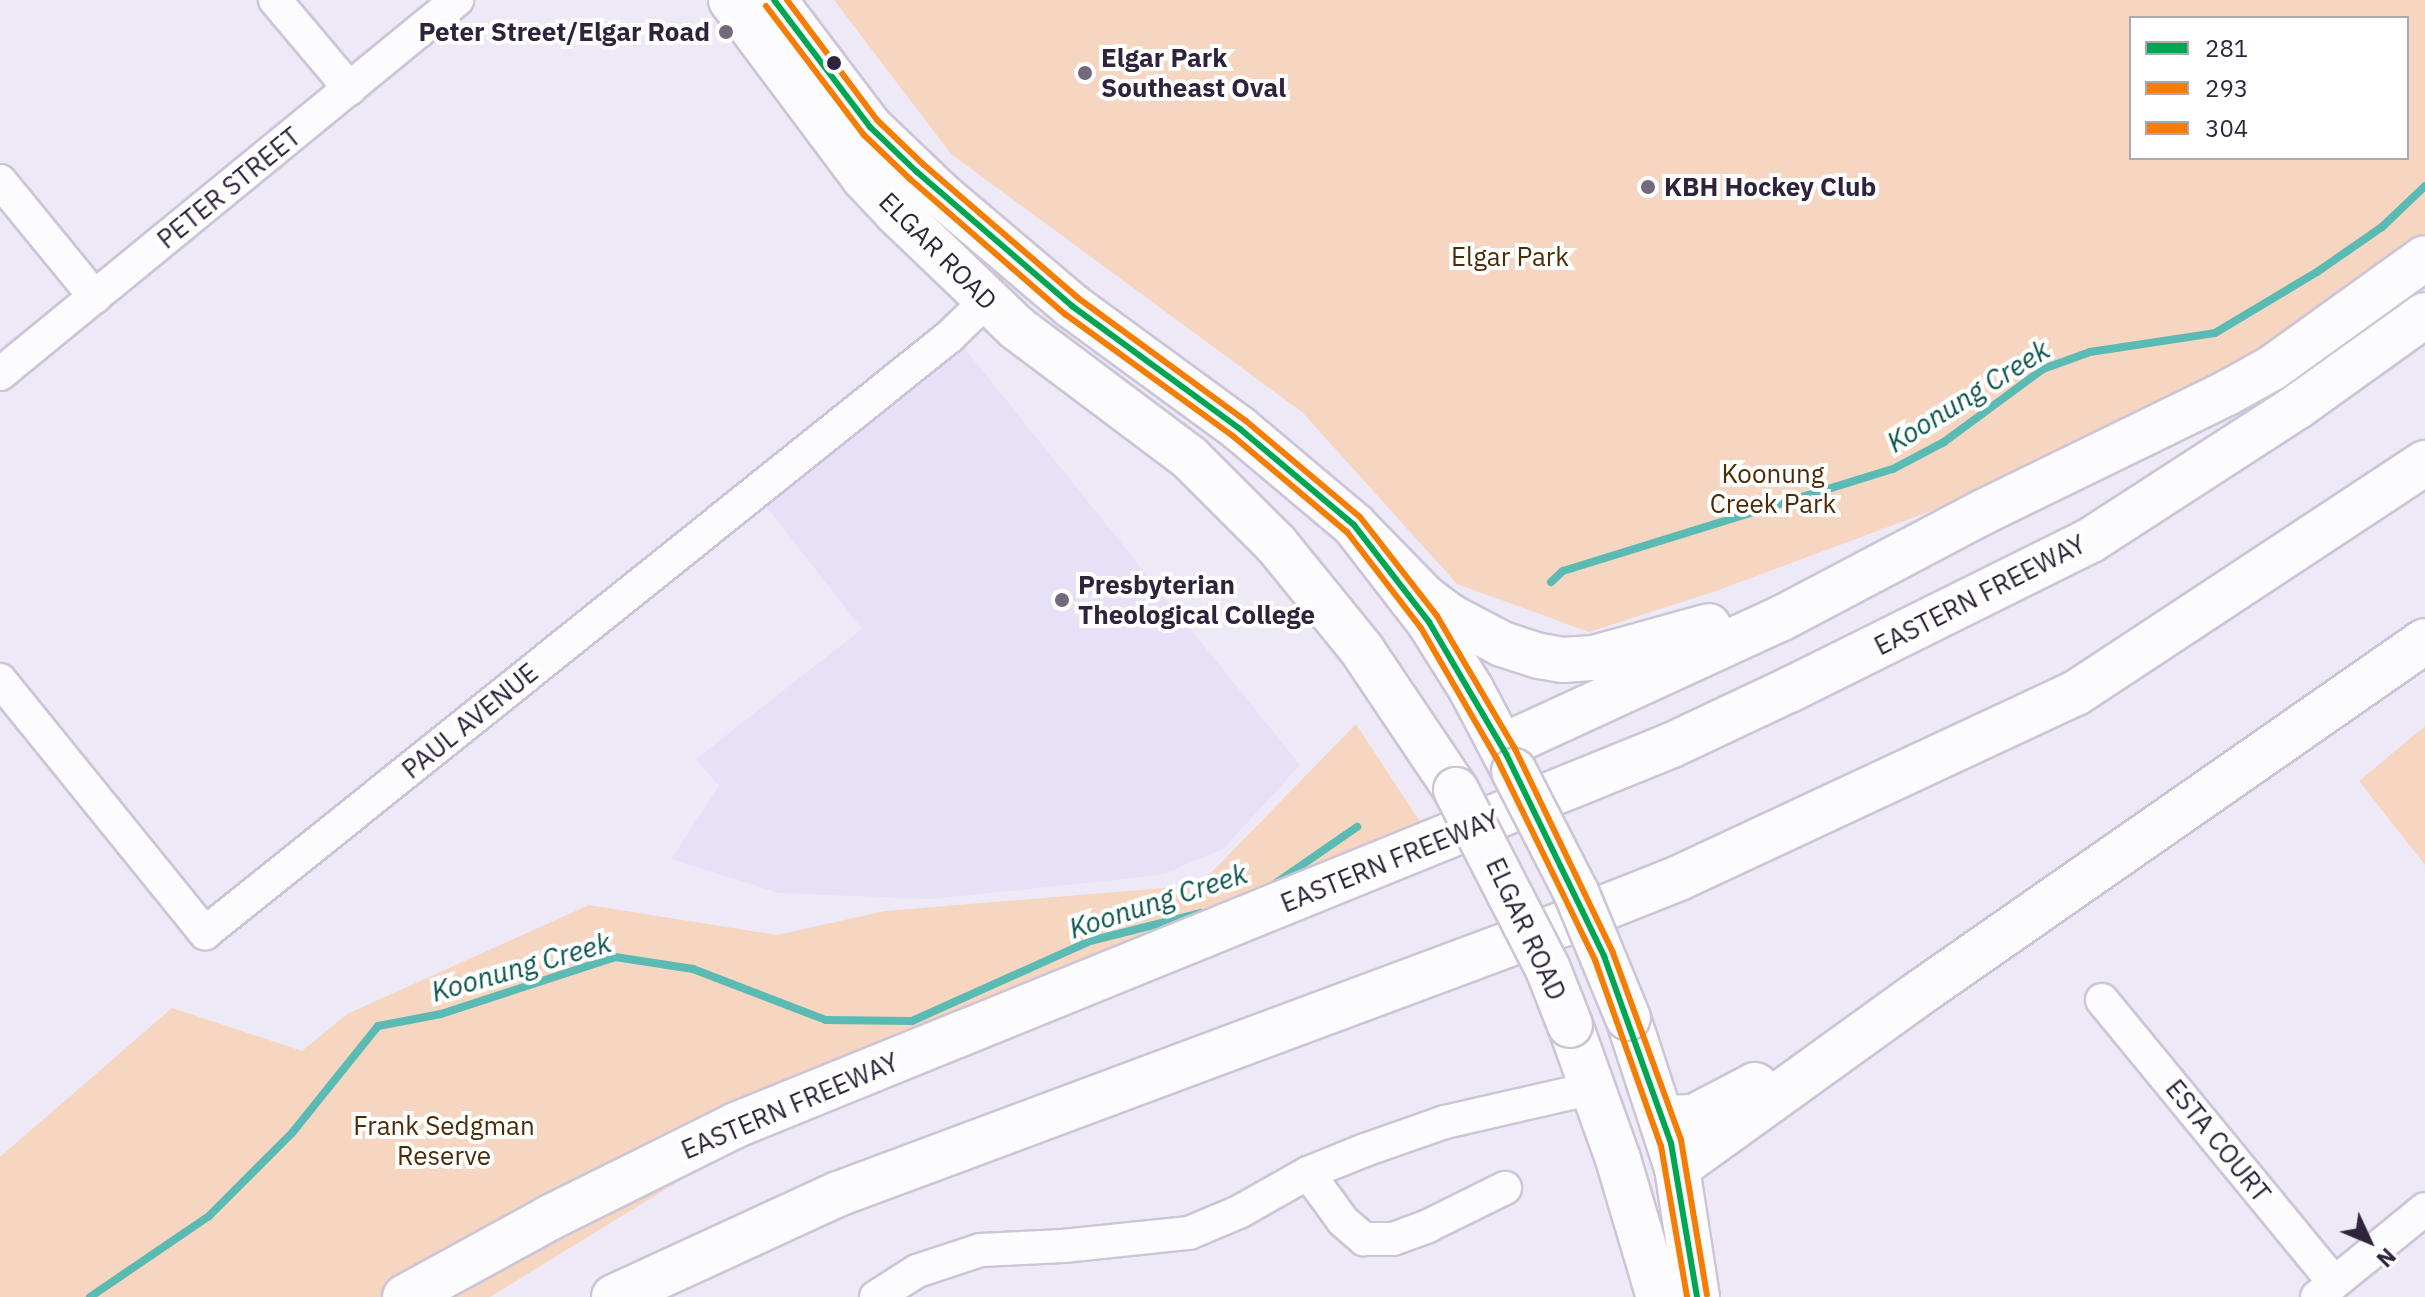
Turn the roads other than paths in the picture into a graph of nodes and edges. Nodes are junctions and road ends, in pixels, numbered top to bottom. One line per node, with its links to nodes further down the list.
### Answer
1 (275, 0): 5 (street)
2 (457, 0): 5 (street, PETER STREET)
3 (731, 0): 10 (main road, ELGAR ROAD)
4 (774, 0): 8 (main road, ELGAR ROAD)
5 (350, 89): 9 (street, PETER STREET)
6 (0, 181): 9 (street)
7 (2425, 258): 17 (main road)
8 (1020, 261): 10 (main road); 12 (main road, ELGAR ROAD)
9 (95, 297): 13 (street, PETER STREET)
10 (975, 313): 14 (main road, ELGAR ROAD); 19 (street, PAUL AVENUE)
11 (2425, 315): 30 (main road, EASTERN FREEWAY)
12 (1098, 327): 14 (main road, ELGAR ROAD); 16 (main road, ELGAR ROAD)
13 (0, 374)
14 (1190, 458): 20 (main road, ELGAR ROAD)
15 (2425, 463): 31 (main road)
16 (1354, 525): 17 (main road); 20 (main road, ELGAR ROAD)
17 (1843, 584): 20 (main road)
18 (2425, 641): 21 (main road)
19 (0, 680)
20 (1493, 774): 23 (main road, ELGAR ROAD, bridge); 24 (main road, ELGAR ROAD, bridge)
21 (1921, 992): 24 (main road); 25 (main road)
22 (2102, 1000): 29 (street, ESTA COURT)
23 (1594, 1088): 24 (main road); 26 (street); 33 (main road, ELGAR ROAD)
24 (1663, 1118): 25 (main road, ELGAR ROAD)
25 (1677, 1168): 34 (main road, ELGAR ROAD)
26 (1308, 1173): 27 (street); 32 (street)
27 (1505, 1188)
28 (2425, 1209): 29 (street)
29 (2325, 1289)
30 (405, 1297)
31 (614, 1297)
32 (876, 1297)
33 (1659, 1297)
34 (1697, 1297)

